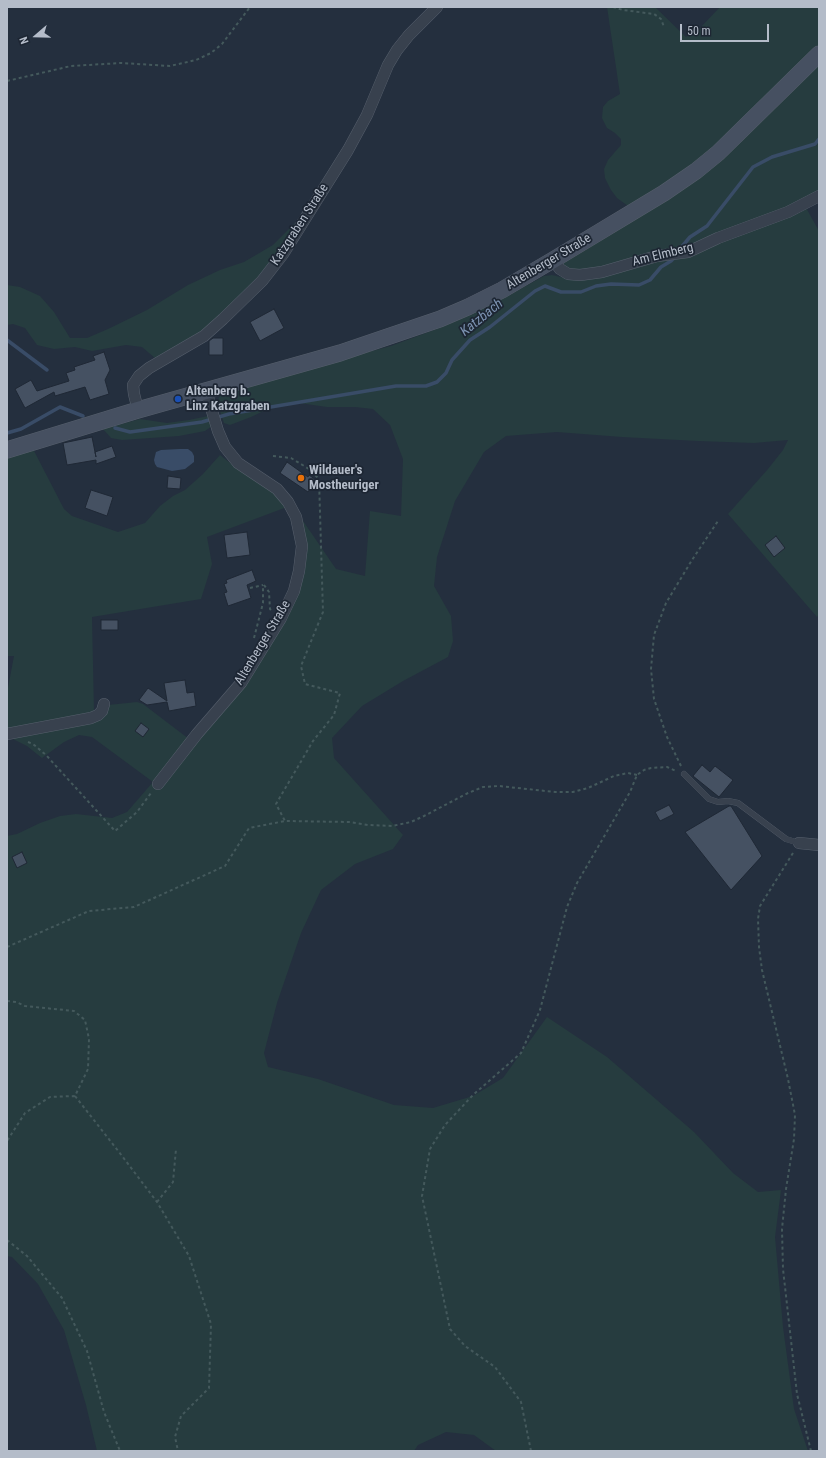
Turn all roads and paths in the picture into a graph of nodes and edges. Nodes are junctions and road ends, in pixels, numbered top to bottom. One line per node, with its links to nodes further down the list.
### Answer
1 (250, 7): 6 (path)
2 (437, 7): 10 (street, Katzgraben Straße)
3 (613, 7): 4 (path)
4 (664, 28)
5 (819, 54): 8 (street, Altenberger Straße)
6 (7, 81)
7 (819, 196): 8 (street, Am Elmberg)
8 (553, 260): 9 (street, Altenberger Straße)
9 (206, 391): 10 (street, Altenberger Straße); 17 (street, Altenberger Straße)
10 (138, 410): 11 (street, Altenberger Straße)
11 (7, 450)
12 (274, 456): 23 (path)
13 (718, 521): 20 (path)
14 (263, 584): 15 (path); 16 (path); 17 (path)
15 (250, 588)
16 (270, 609)
17 (257, 657): 22 (street, Altenberger Straße)
18 (104, 704): 19 (street)
19 (9, 734): 22 (path)
20 (684, 774): 21 (path); 24 (lane)
21 (637, 775): 23 (path); 35 (path)
22 (158, 784)
23 (285, 821): 26 (path)
24 (799, 843): 25 (street); 36 (path)
25 (819, 845)
26 (7, 947)
27 (7, 1001): 28 (path)
28 (75, 1096): 29 (path); 31 (path)
29 (7, 1141)
30 (176, 1149): 31 (path)
31 (158, 1202): 34 (path)
32 (7, 1240): 33 (path)
33 (120, 1451)
34 (178, 1451)
35 (531, 1451)
36 (811, 1451)

